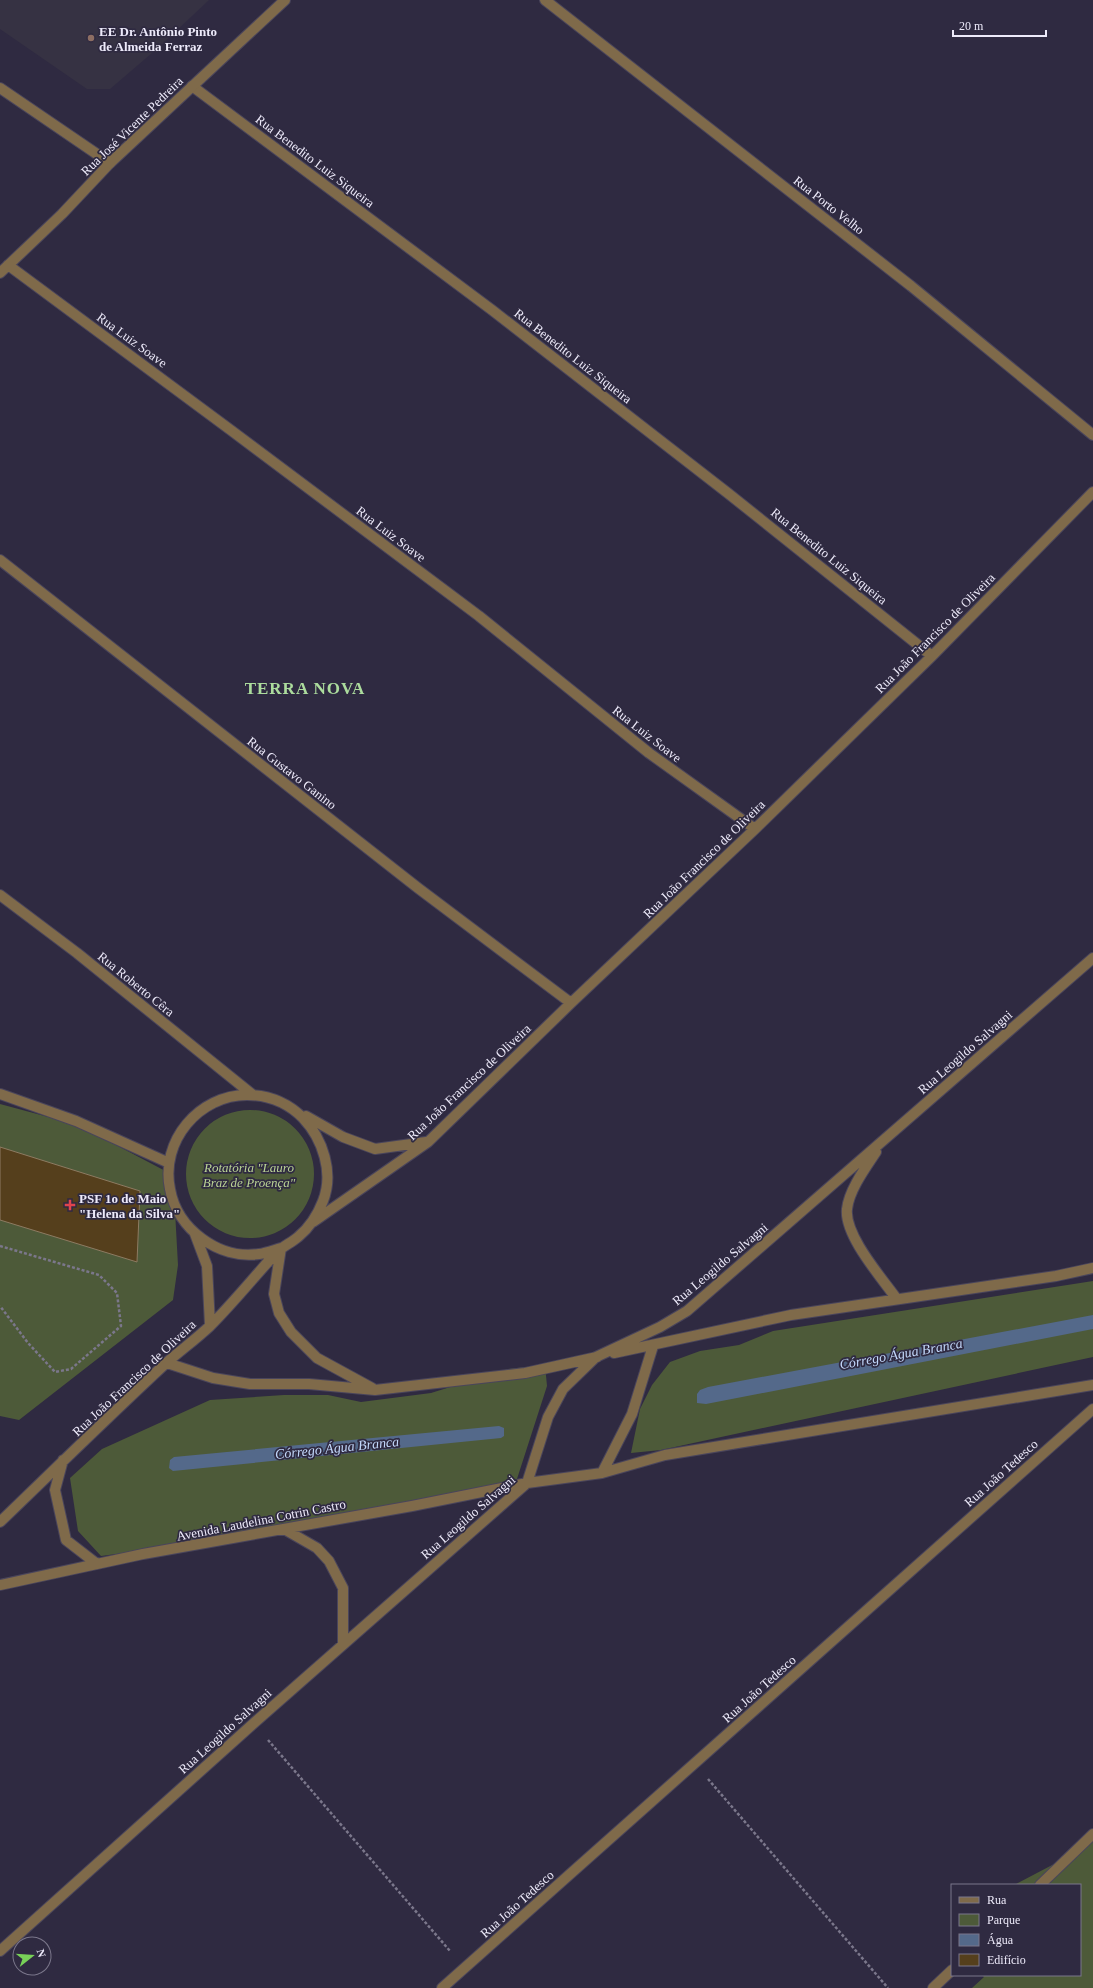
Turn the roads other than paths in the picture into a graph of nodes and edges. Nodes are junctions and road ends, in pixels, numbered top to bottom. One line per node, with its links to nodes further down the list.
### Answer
1 (285, 0): 3 (street, Rua José Vicente Pedreira)
2 (545, 0): 8 (street, Rua Porto Velho)
3 (192, 86): 5 (street, Rua José Vicente Pedreira); 11 (street, Rua Benedito Luiz Siqueira)
4 (0, 88): 5 (street)
5 (110, 163): 6 (street, Rua José Vicente Pedreira)
6 (8, 265): 7 (street, Rua José Vicente Pedreira); 12 (street, Rua Luiz Soave)
7 (0, 273)
8 (1093, 435)
9 (1093, 492): 11 (street, Rua João Francisco de Oliveira)
10 (0, 560): 15 (street, Rua Gustavo Ganino)
11 (932, 656): 12 (street, Rua João Francisco de Oliveira)
12 (755, 829): 15 (street, Rua João Francisco de Oliveira)
13 (0, 895): 17 (street, Rua Roberto Cêra)
14 (1093, 958): 20 (street, Rua Leogildo Salvagni)
15 (571, 1003): 19 (street, Rua João Francisco de Oliveira)
16 (0, 1094): 21 (street)
17 (253, 1095): 18 (street); 21 (street)
18 (296, 1110): 19 (street); 22 (street)
19 (428, 1142): 22 (street, Rua João Francisco de Oliveira)
20 (881, 1143): 26 (street); 29 (street, Rua Leogildo Salvagni)
21 (169, 1163): 23 (street)
22 (313, 1222): 24 (street)
23 (195, 1234): 24 (street); 27 (street)
24 (281, 1248): 27 (street, Rua João Francisco de Oliveira); 32 (street)
25 (1093, 1268): 26 (street)
26 (896, 1298): 28 (street)
27 (210, 1325): 30 (street, Rua João Francisco de Oliveira)
28 (653, 1346): 29 (street); 35 (street)
29 (596, 1357): 32 (street); 36 (street, Rua Leogildo Salvagni)
30 (167, 1362): 32 (street); 34 (street, Rua João Francisco de Oliveira)
31 (1093, 1384): 35 (street, Avenida Laudelina Cotrin Castro)
32 (375, 1390)
33 (1093, 1409): 46 (street, Rua João Tedesco)
34 (63, 1460): 37 (street, Rua João Francisco de Oliveira); 39 (street)
35 (602, 1473): 36 (street, Avenida Laudelina Cotrin Castro)
36 (527, 1483): 38 (street, Avenida Laudelina Cotrin Castro); 41 (street, Rua Leogildo Salvagni)
37 (0, 1522)
38 (284, 1529): 39 (street, Avenida Laudelina Cotrin Castro); 41 (street)
39 (97, 1564): 40 (street, Avenida Laudelina Cotrin Castro)
40 (0, 1585)
41 (343, 1644): 44 (street, Rua Leogildo Salvagni)
42 (1093, 1834): 43 (street)
43 (1041, 1884)
44 (0, 1951)
45 (951, 1971): 47 (street)
46 (442, 1988)
47 (933, 1988)

